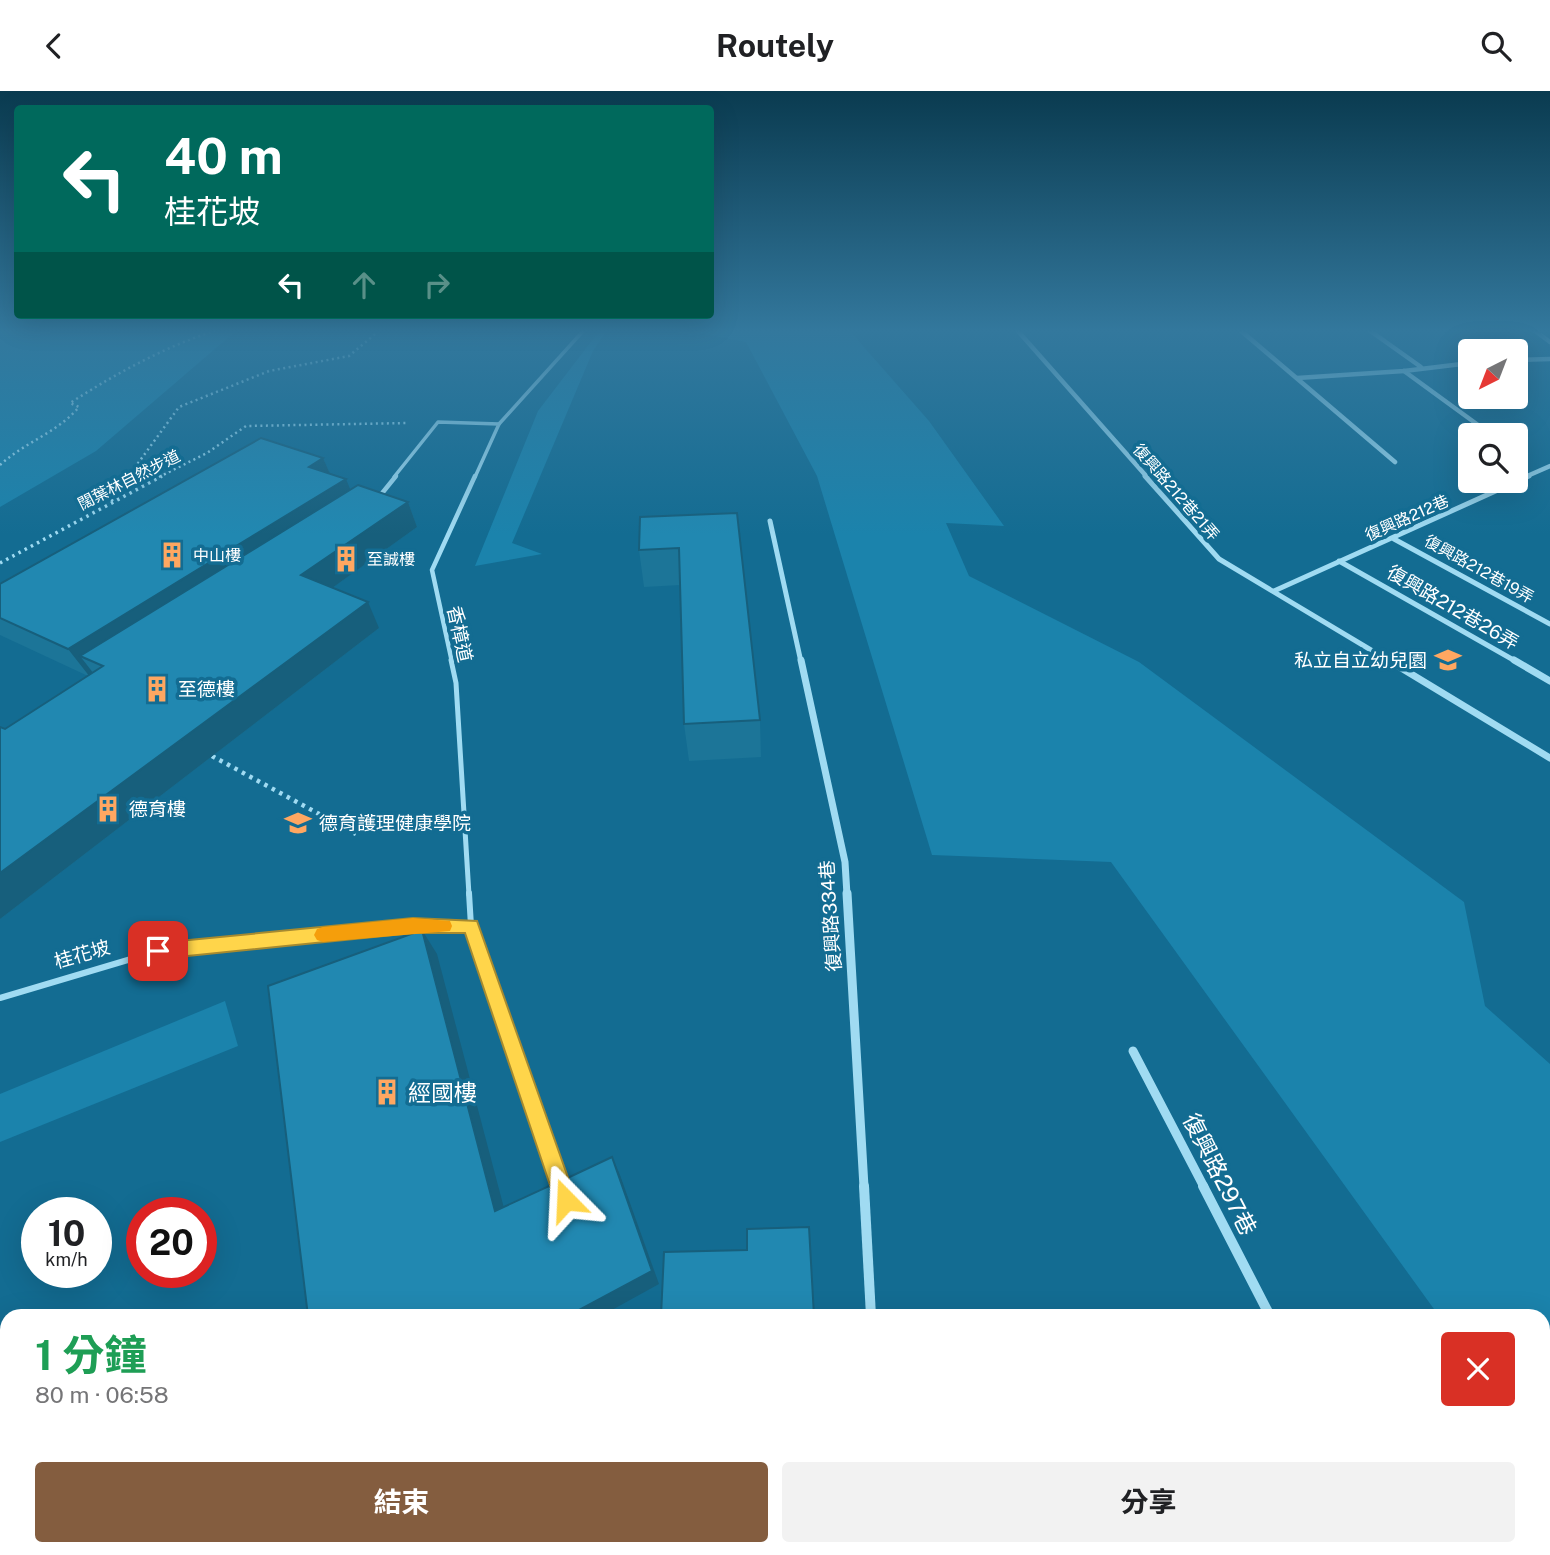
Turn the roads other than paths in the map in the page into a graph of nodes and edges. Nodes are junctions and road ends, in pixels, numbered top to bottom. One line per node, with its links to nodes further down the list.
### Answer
1 (522, 398): 6 (lane, 香樟道)
2 (1077, 398): 13 (street, 復興路212巷21弄)
3 (1322, 398): 7 (street)
4 (1441, 398): 5 (street)
5 (1475, 423)
6 (499, 424): 9 (lane); 17 (lane, 香樟道)
7 (1395, 462)
8 (1550, 466): 11 (street, 復興路212巷)
9 (372, 501)
10 (770, 521): 21 (street, 復興路334巷)
11 (1394, 539): 12 (street, 復興路212巷); 14 (street, 復興路212巷19弄)
12 (1339, 561): 13 (street, 復興路212巷); 15 (street, 復興路212巷26弄)
13 (1274, 591): 16 (street)
14 (1550, 624)
15 (1550, 681)
16 (1550, 758)
17 (471, 926): 18 (lane, 桂花坡); 20 (lane)
18 (0, 998)
19 (1133, 1051): 22 (street, 復興路297巷)
20 (566, 1200)
21 (872, 1309)
22 (1265, 1309)

